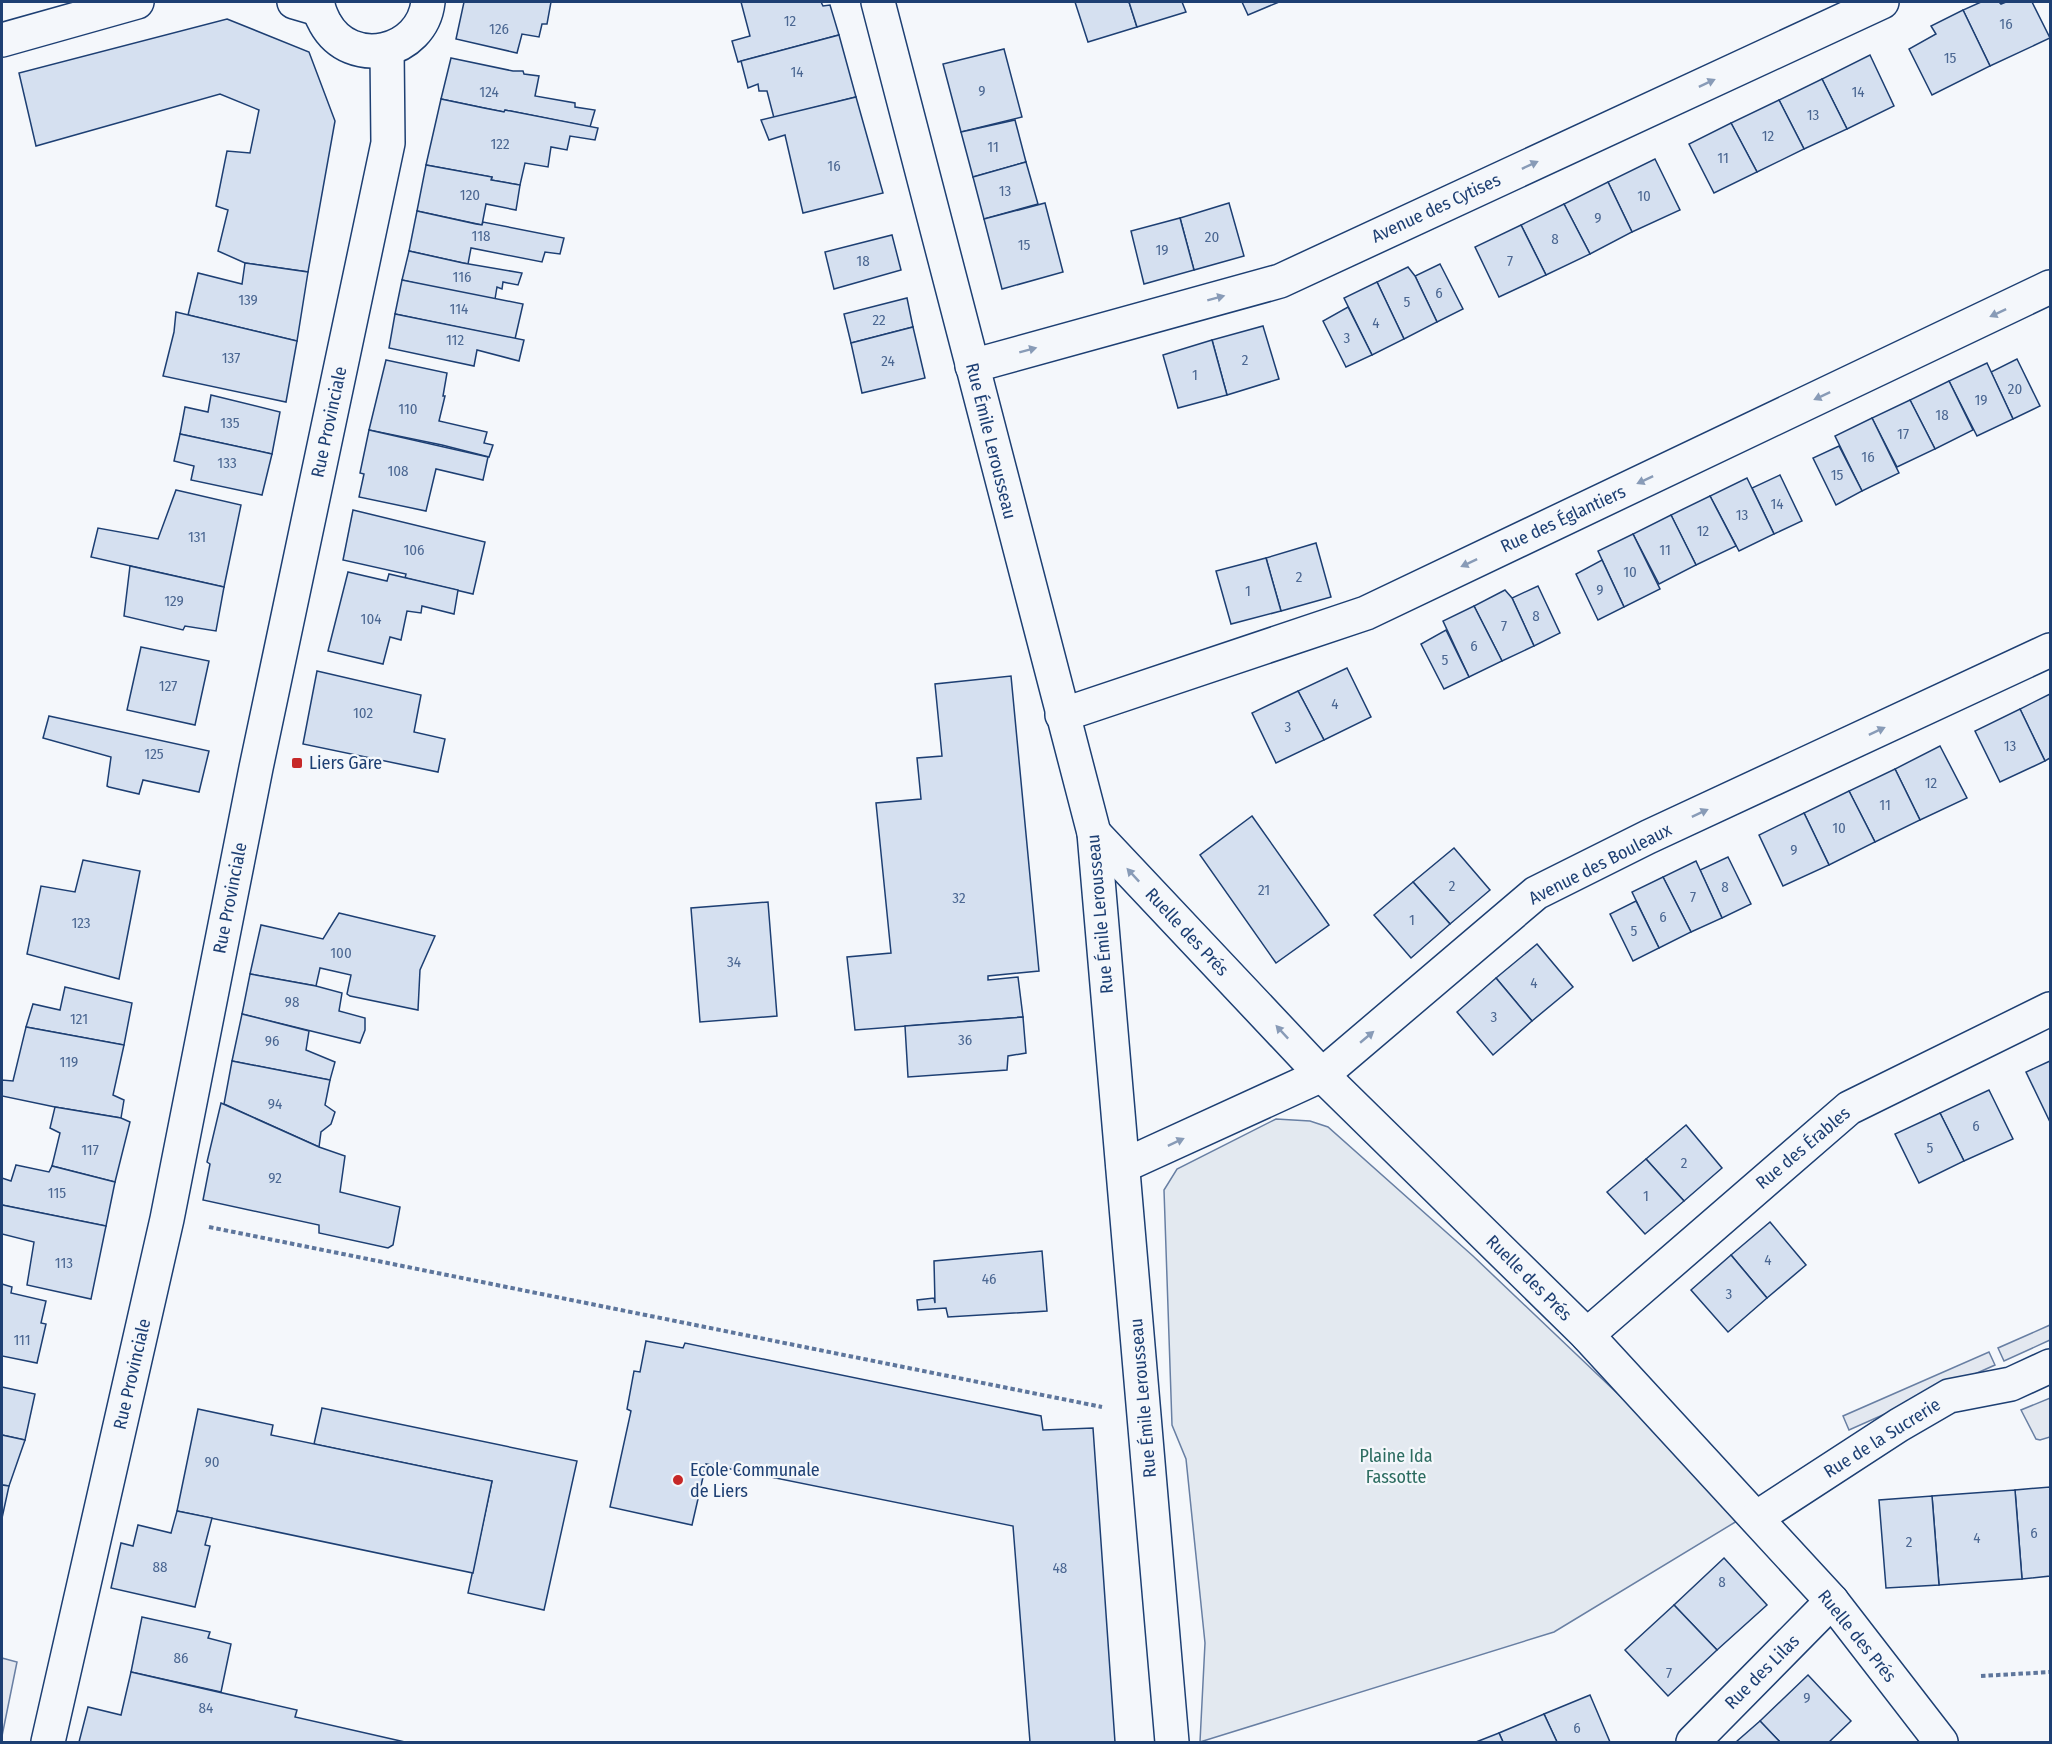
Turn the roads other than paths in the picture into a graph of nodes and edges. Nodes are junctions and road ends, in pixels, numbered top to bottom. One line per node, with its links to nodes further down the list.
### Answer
1 (137, 2): 6 (street)
2 (428, 2): 7 (street)
3 (878, 2): 9 (street, Rue Émile Lerousseau)
4 (1882, 2): 9 (street, Avenue des Cytises, one-way to 4)
5 (310, 4): 7 (street)
6 (2, 40)
7 (387, 50): 20 (street, Rue Provinciale)
8 (2050, 287): 11 (street, Rue des Églantiers, one-way to 11)
9 (972, 366): 11 (street, Rue Émile Lerousseau)
10 (2050, 650): 14 (street, Avenue des Bouleaux, one-way to 10)
11 (1062, 715): 12 (street, Rue Émile Lerousseau)
12 (1094, 833): 14 (street, Ruelle des Prés, one-way to 12); 15 (street, Rue Émile Lerousseau)
13 (2050, 1009): 16 (street, Rue des Érables)
14 (1322, 1075): 15 (street, Avenue des Bouleaux, one-way to 14); 16 (street, Ruelle des Prés)
15 (1123, 1166): 21 (street, Rue Émile Lerousseau)
16 (1587, 1335): 18 (street, Ruelle des Prés)
17 (2050, 1366): 18 (street, Rue de la Sucrerie)
18 (1756, 1518): 19 (street, Ruelle des Prés)
19 (1832, 1601): 22 (street, Rue des Lilas); 23 (street, Ruelle des Prés)
20 (48, 1743)
21 (1172, 1743)
22 (1693, 1743)
23 (1941, 1743)

